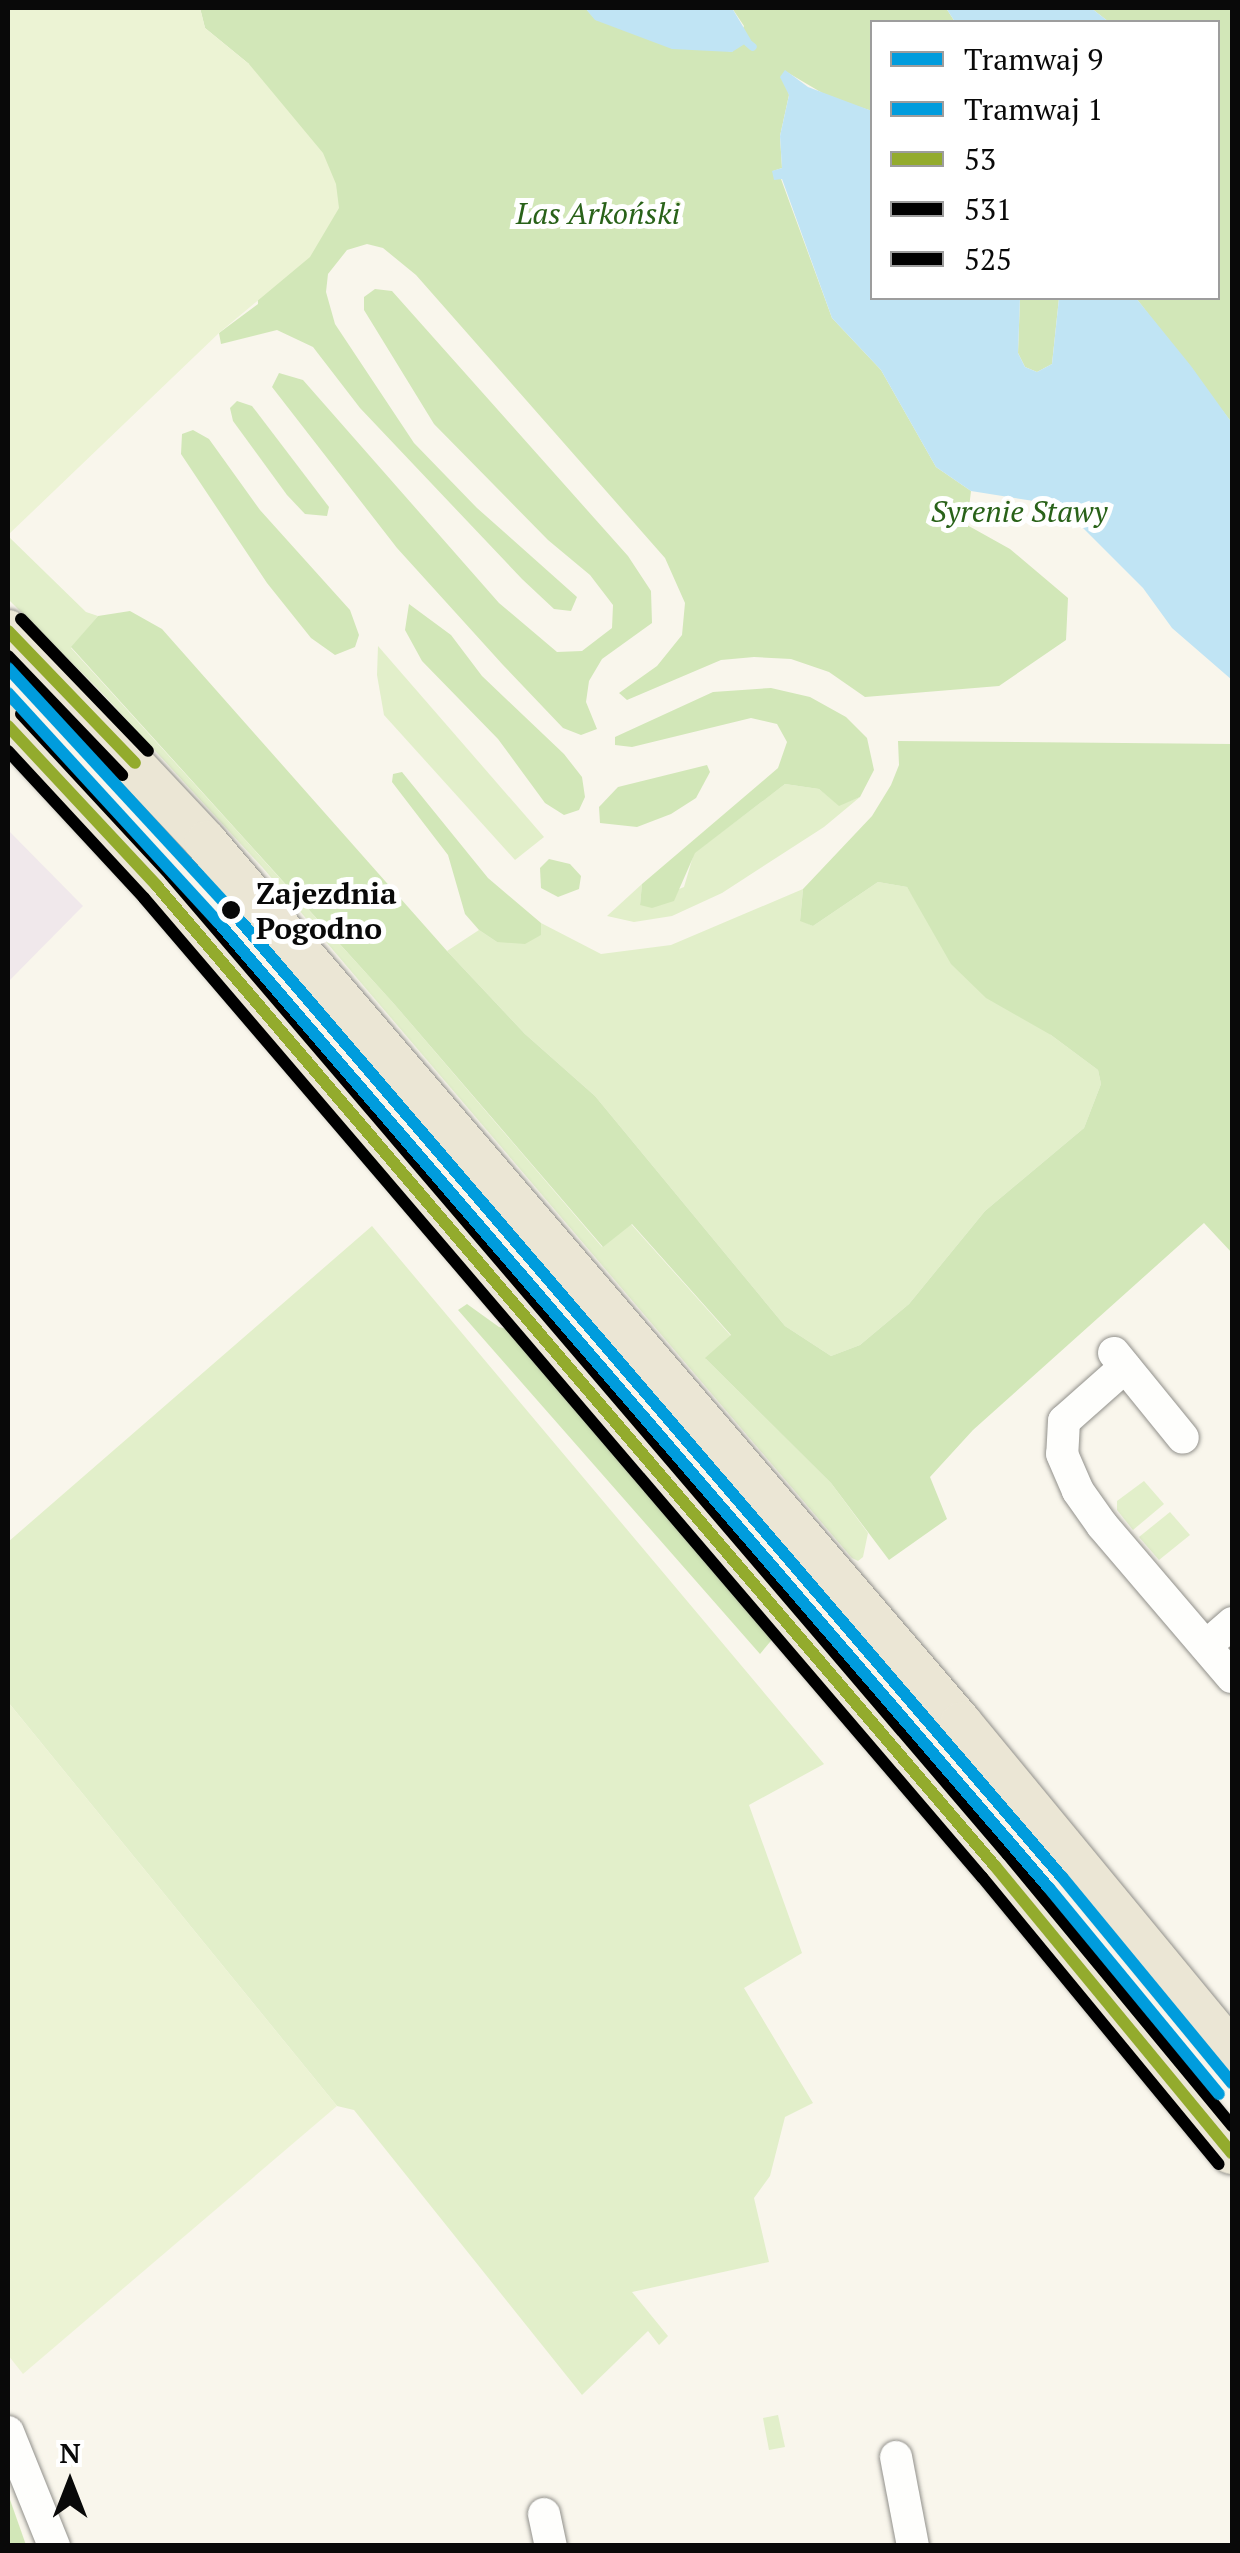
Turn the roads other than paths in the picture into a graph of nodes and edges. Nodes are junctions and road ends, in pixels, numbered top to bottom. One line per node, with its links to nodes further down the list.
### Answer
1 (8, 631): 7 (main road)
2 (8, 726): 8 (main road)
3 (1183, 1438): 5 (street)
4 (1232, 1624): 5 (street)
5 (1206, 1646): 6 (street)
6 (1232, 1677)
7 (1230, 2044)
8 (1232, 2153)
9 (8, 2432): 11 (street)
10 (896, 2457): 12 (street)
11 (54, 2546)
12 (913, 2546)

